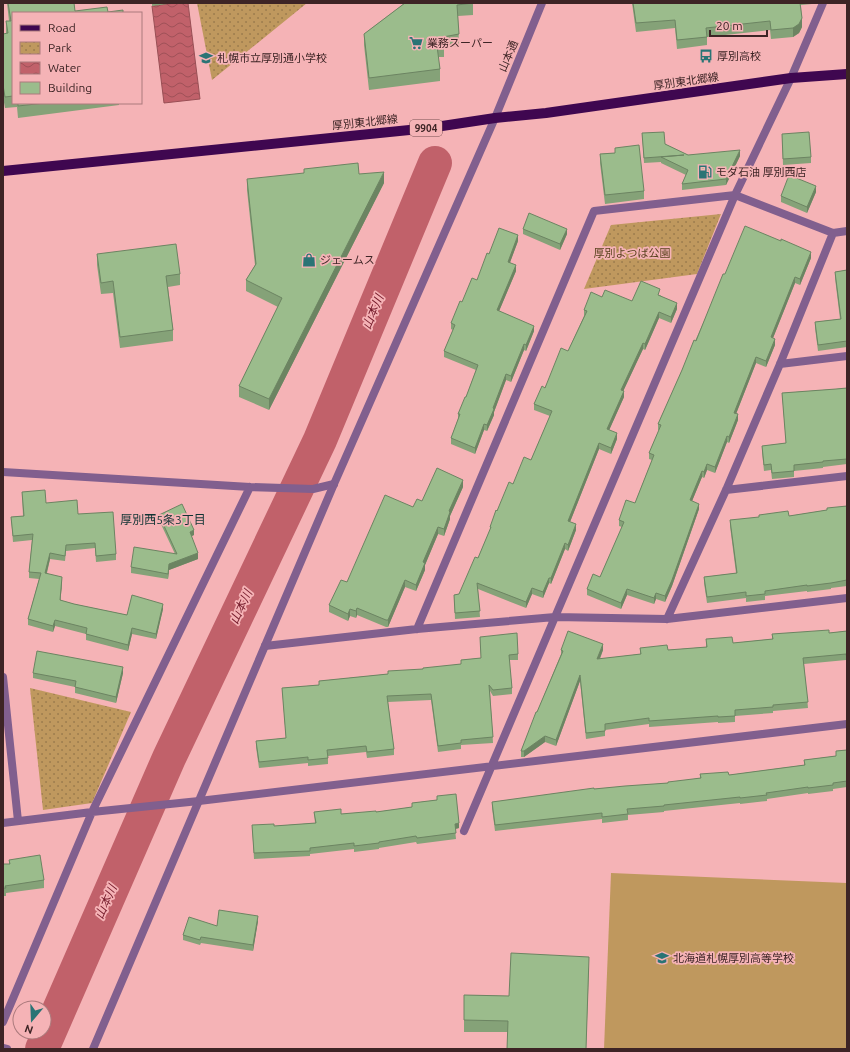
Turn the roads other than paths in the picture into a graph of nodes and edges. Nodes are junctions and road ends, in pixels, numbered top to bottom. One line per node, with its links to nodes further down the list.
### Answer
1 (542, 3): 5 (street, 山本通)
2 (823, 3): 4 (street)
3 (847, 74): 4 (main road, 厚別東北郷線 / 9904)
4 (791, 78): 5 (main road, 厚別東北郷線 / 9904); 7 (street)
5 (494, 118): 6 (main road, 厚別東北郷線 / 9904); 14 (street, 山本通)
6 (3, 171)
7 (736, 195): 9 (street); 18 (street); 20 (street)
8 (847, 231): 9 (street)
9 (833, 233): 11 (street)
10 (847, 356): 11 (street)
11 (780, 364): 16 (street)
12 (3, 472): 15 (street)
13 (847, 476): 16 (street)
14 (334, 484): 15 (street); 21 (street, 山本通)
15 (250, 486): 27 (street)
16 (726, 490): 19 (street)
17 (847, 598): 19 (street)
18 (555, 617): 19 (street); 20 (street); 25 (street)
19 (667, 619)
20 (417, 630): 21 (street)
21 (265, 646): 26 (street, 山本通)
22 (3, 677): 23 (street)
23 (5, 713): 28 (street)
24 (847, 724): 25 (street)
25 (492, 766): 26 (street); 30 (street)
26 (199, 801): 27 (street); 34 (street, 山本通)
27 (92, 812): 28 (street); 31 (street)
28 (18, 821): 29 (street)
29 (3, 823)
30 (464, 831)
31 (3, 1022)
32 (3, 1048): 33 (street)
33 (6, 1049)
34 (93, 1049)

